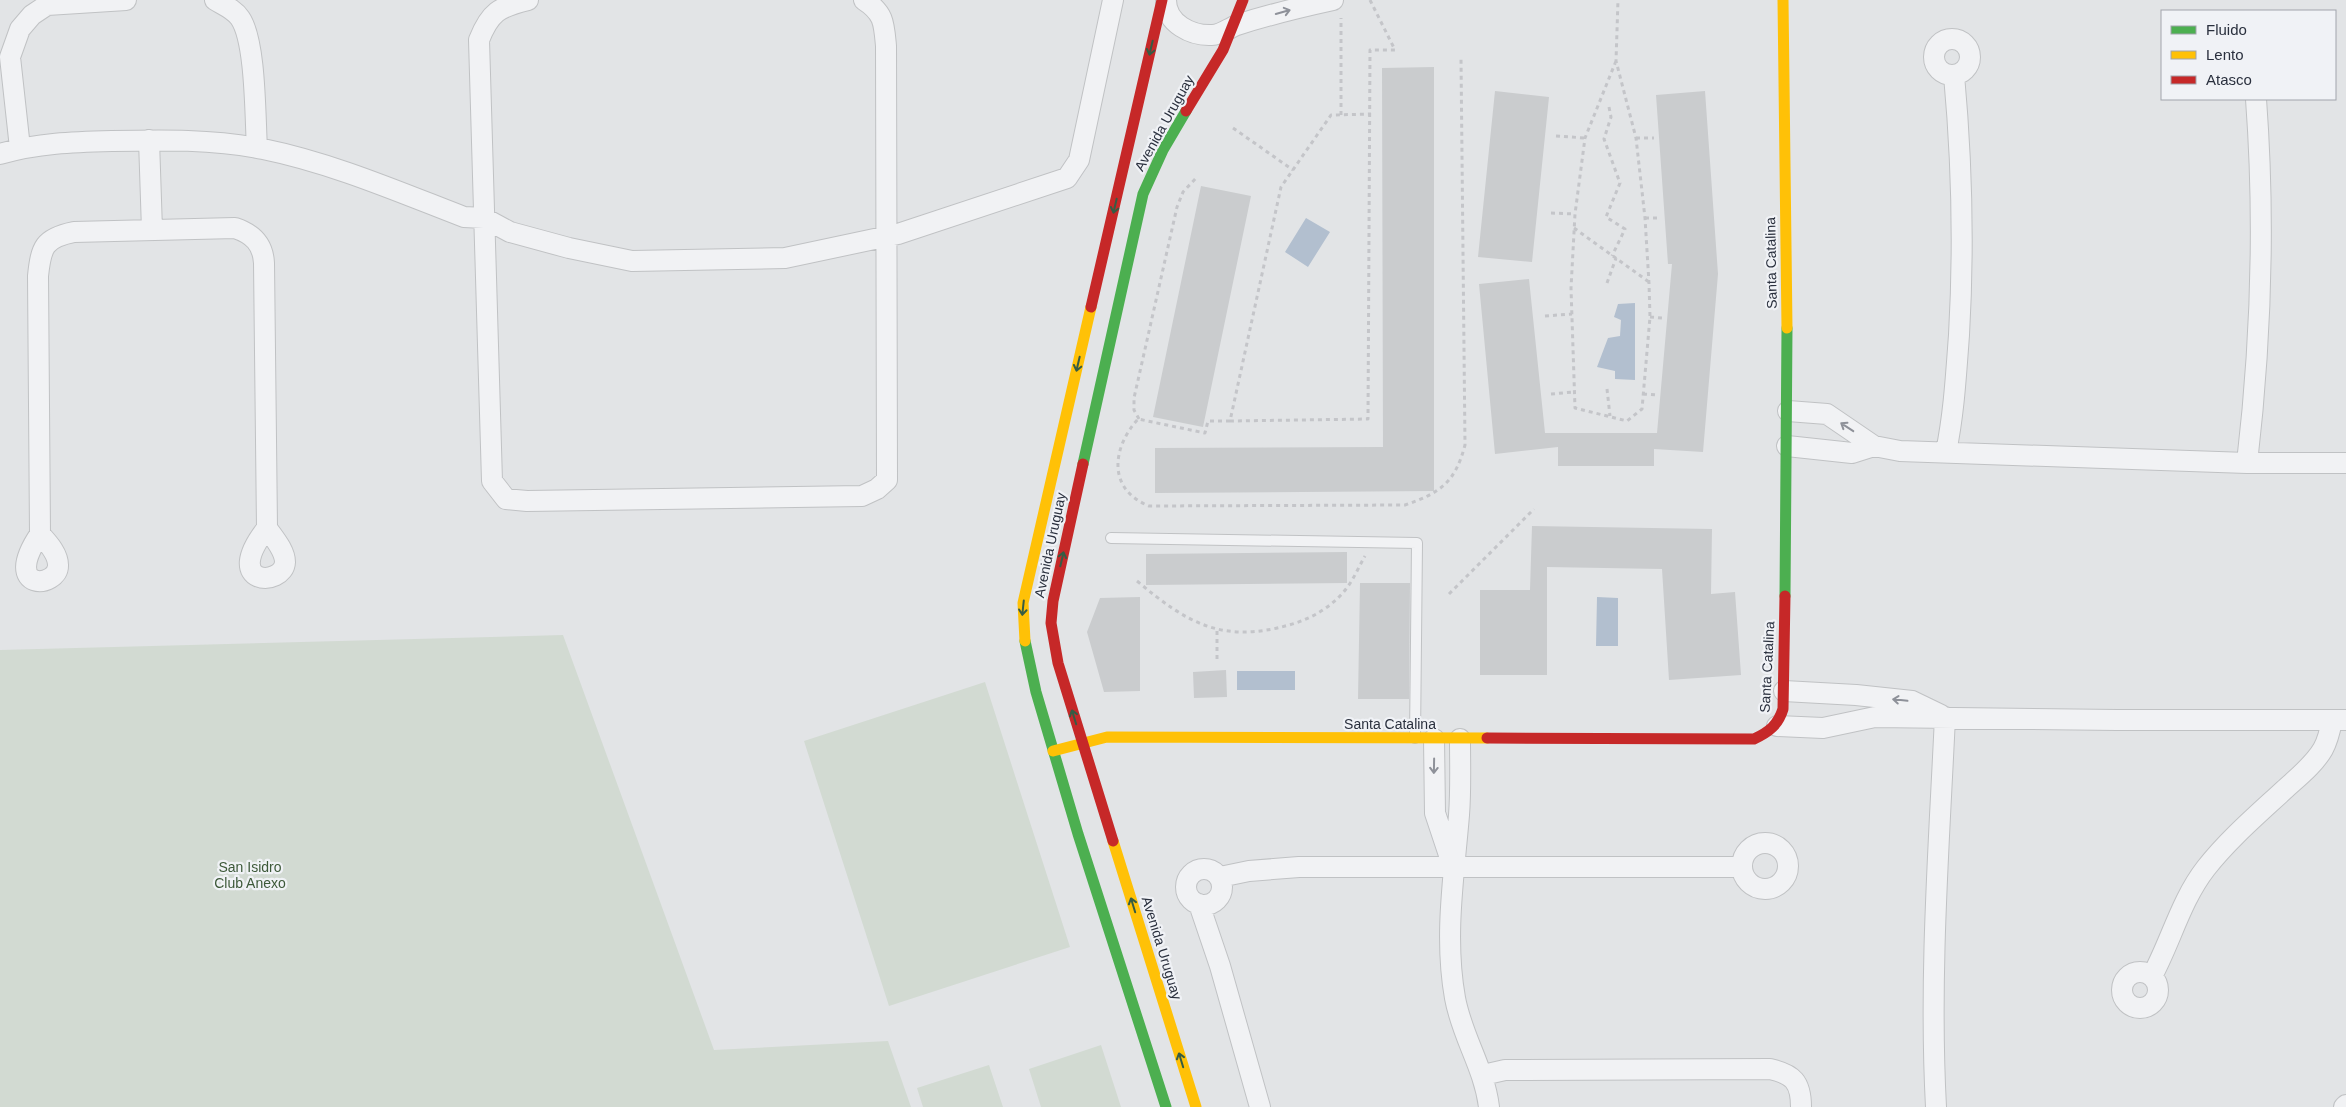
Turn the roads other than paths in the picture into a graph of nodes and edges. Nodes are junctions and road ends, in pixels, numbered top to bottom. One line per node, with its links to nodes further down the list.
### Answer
1 (126, 0): 14 (street)
2 (214, 0): 15 (street)
3 (528, 0): 17 (street)
4 (864, 0): 19 (street)
5 (1113, 0): 19 (street)
6 (1164, 0): 10 (street); 36 (main road, Avenida Uruguay, one-way to 36)
7 (1243, 0): 10 (main road, Avenida Uruguay)
8 (1784, 0): 20 (main road, Santa Catalina)
9 (1337, 8): 10 (street, one-way to 9)
10 (1236, 26): 35 (main road, Avenida Uruguay, one-way to 10)
11 (1954, 75): 23 (street)
12 (2256, 100): 24 (street)
13 (149, 140): 14 (street); 15 (street); 18 (street)
14 (20, 148): 16 (street)
15 (257, 148): 17 (street)
16 (0, 154)
17 (484, 218): 19 (street); 19 (street)
18 (152, 230): 26 (street); 27 (street)
19 (887, 236)
20 (1788, 411): 21 (main road, Santa Catalina); 22 (street, one-way to 20)
21 (1787, 446): 22 (street); 29 (main road, Santa Catalina)
22 (1874, 446): 23 (street)
23 (1946, 452): 24 (street)
24 (2247, 463): 25 (street)
25 (2346, 463)
26 (267, 528)
27 (40, 534)
28 (1111, 538): 33 (lane)
29 (1784, 691): 30 (street, one-way to 29); 32 (main road, Santa Catalina)
30 (1945, 717): 31 (street); 32 (street); 48 (street)
31 (2339, 720): 41 (street)
32 (1777, 726): 34 (main road, Santa Catalina)
33 (1425, 739): 34 (main road, Santa Catalina); 35 (main road, Santa Catalina); 38 (street, one-way to 38)
34 (1460, 739): 38 (street)
35 (1082, 743): 36 (main road, Santa Catalina); 44 (main road, Avenida Uruguay, one-way to 35)
36 (1054, 751): 43 (main road, Avenida Uruguay)
37 (1742, 867): 38 (street)
38 (1453, 868): 39 (street); 42 (street)
39 (1220, 877): 40 (street); 40 (street)
40 (1199, 904): 45 (street)
41 (2152, 976)
42 (1483, 1075): 46 (street); 47 (street)
43 (1166, 1107)
44 (1196, 1107)
45 (1260, 1107)
46 (1489, 1107)
47 (1801, 1107)
48 (1936, 1107)

